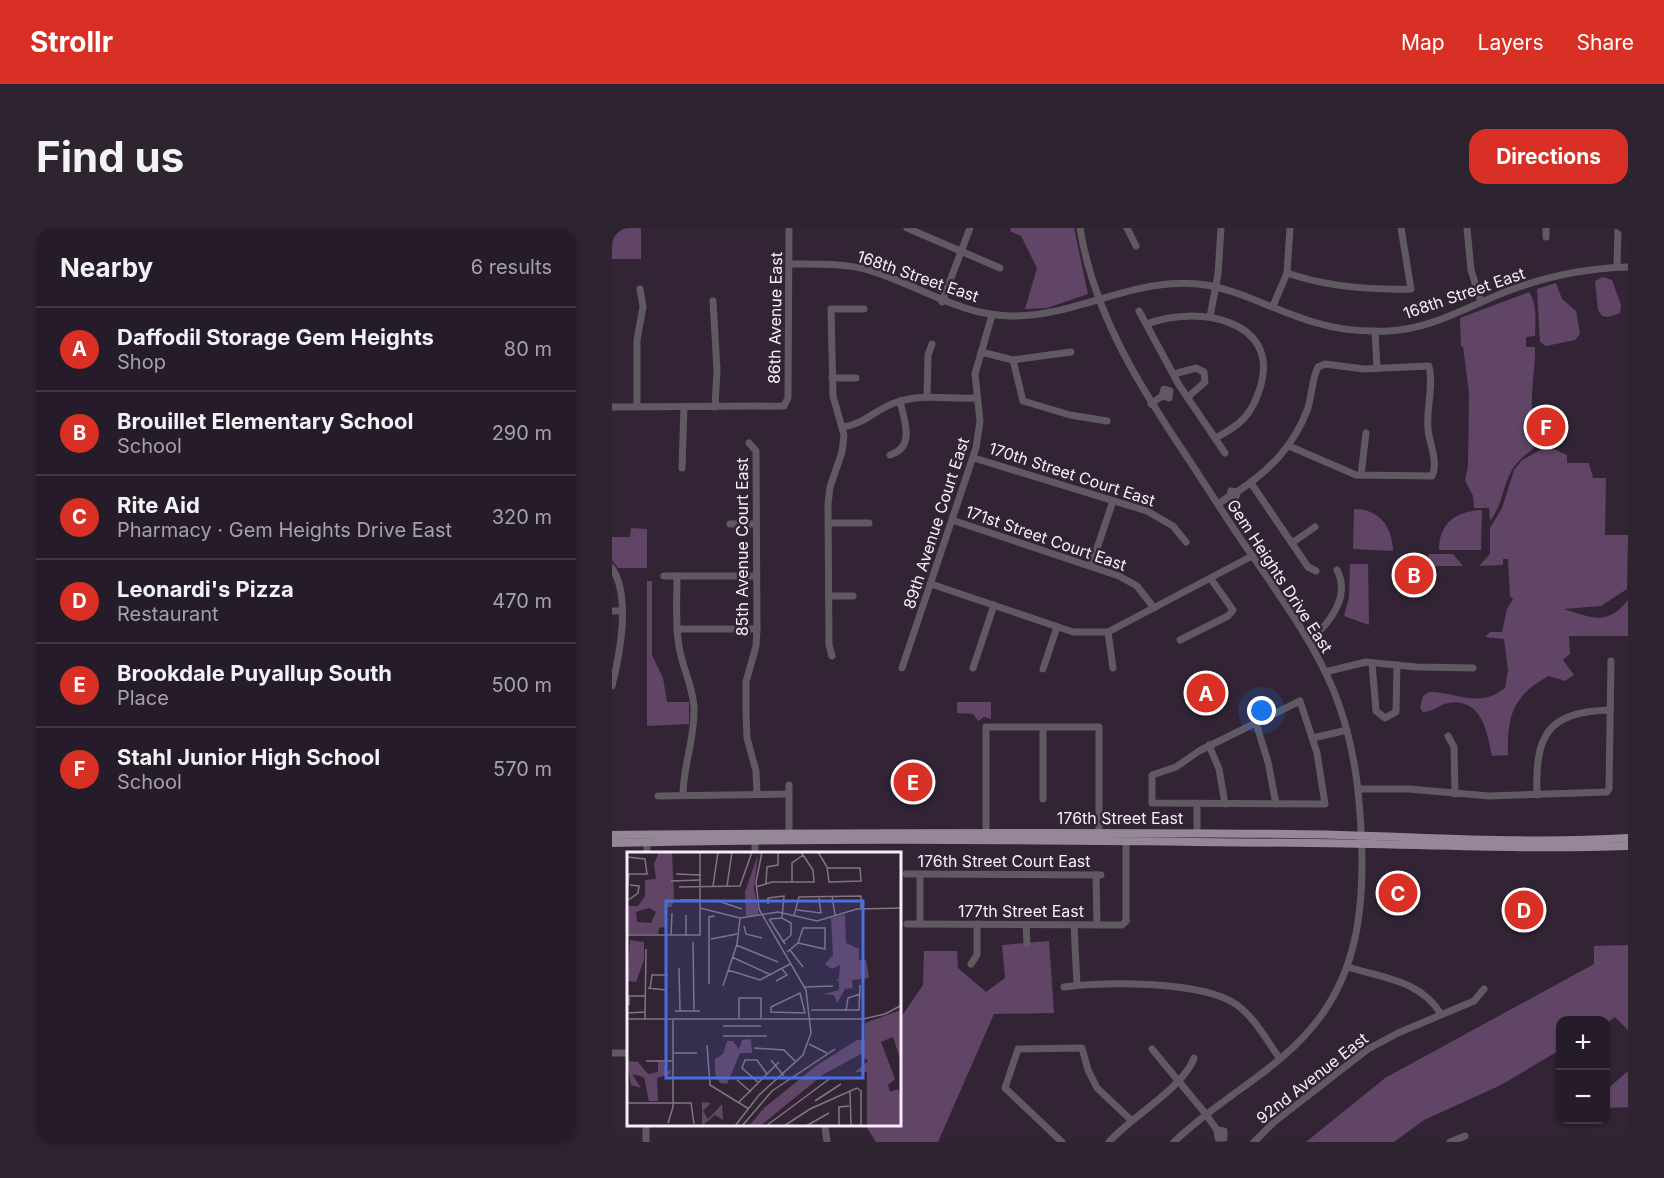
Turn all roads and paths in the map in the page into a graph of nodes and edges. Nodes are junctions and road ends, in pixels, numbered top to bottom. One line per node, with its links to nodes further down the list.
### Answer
1 (789, 228): 15 (street, 86th Avenue East)
2 (907, 228): 14 (street)
3 (970, 228): 14 (street)
4 (1080, 228): 22 (street, Gem Heights Drive East)
5 (1127, 228): 13 (street)
6 (1221, 228): 20 (street)
7 (1290, 228): 19 (street)
8 (1401, 228): 19 (street)
9 (1467, 228): 25 (street)
10 (1546, 228): 12 (street)
11 (1618, 228): 16 (street)
12 (1546, 237)
13 (1136, 246)
14 (962, 253): 18 (street); 24 (street)
15 (789, 264): 24 (street, 168th Street East); 50 (street, 86th Avenue East)
16 (1617, 267): 17 (street, 168th Street East); 25 (street, 168th Street East)
17 (1628, 267)
18 (1000, 268)
19 (1287, 273): 26 (street)
20 (1215, 287): 22 (street, 168th Street East); 26 (street, 168th Street East); 30 (street)
21 (640, 289): 48 (street)
22 (1100, 300): 29 (street, 168th Street East); 46 (street, Gem Heights Drive East)
23 (713, 301): 50 (street)
24 (942, 302): 29 (street, 168th Street East)
25 (1481, 302): 32 (street, 168th Street East)
26 (1273, 306): 32 (street, 168th Street East)
27 (864, 309): 39 (street)
28 (1139, 311): 31 (street)
29 (992, 315): 34 (street, 89th Avenue Court East)
30 (1210, 317): 31 (street); 54 (street)
31 (1147, 324): 38 (street)
32 (1375, 331): 37 (street)
33 (932, 344): 42 (street)
34 (981, 352): 36 (street); 44 (street, 89th Avenue Court East)
35 (1071, 352): 36 (street)
36 (1013, 360): 51 (street)
37 (1377, 368): 56 (street); 61 (street)
38 (1174, 374): 41 (street); 43 (street)
39 (832, 378): 40 (street); 52 (street)
40 (856, 378)
41 (1179, 385): 43 (street); 46 (street)
42 (927, 397): 44 (street); 45 (street)
43 (1188, 397): 54 (street)
44 (976, 398): 59 (street, 89th Avenue Court East)
45 (900, 401): 52 (street); 58 (street)
46 (1151, 404): 64 (street, Gem Heights Drive East)
47 (612, 407): 48 (street)
48 (637, 407): 49 (street)
49 (684, 407): 50 (street); 60 (street)
50 (715, 407)
51 (1107, 421)
52 (843, 427): 66 (street)
53 (1366, 434): 61 (street)
54 (1216, 438): 57 (street)
55 (749, 443): 69 (street, 85th Avenue Court East)
56 (1289, 446): 61 (street); 62 (street)
57 (1225, 453)
58 (890, 455)
59 (974, 458): 63 (street, 170th Street Court East); 65 (street, 89th Avenue Court East)
60 (682, 468)
61 (1361, 475)
62 (1251, 483): 64 (street); 72 (street)
63 (1113, 501): 71 (street, 170th Street Court East); 74 (street)
64 (1218, 504): 73 (street, Gem Heights Drive East)
65 (952, 520): 74 (street, 171st Street Court East); 82 (street, 89th Avenue Court East)
66 (829, 523): 67 (street); 83 (street)
67 (870, 523)
68 (730, 524): 69 (street)
69 (756, 524): 80 (street, 85th Avenue Court East)
70 (1315, 527): 72 (street)
71 (1186, 543)
72 (1292, 543): 77 (street)
73 (1252, 556): 81 (street); 94 (street, Gem Heights Drive East)
74 (1091, 566): 86 (street, 171st Street Court East)
75 (612, 568): 88 (street)
76 (1337, 570): 94 (street)
77 (1316, 571)
78 (664, 576): 79 (street)
79 (677, 576): 80 (street); 90 (street)
80 (756, 576): 91 (street, 85th Avenue Court East)
81 (1211, 579): 86 (street); 93 (street)
82 (931, 584): 85 (street); 99 (street, 89th Avenue Court East)
83 (829, 596): 84 (street); 95 (street)
84 (853, 596)
85 (994, 605): 89 (street); 100 (street)
86 (1154, 608): 92 (street)
87 (612, 611): 88 (street)
88 (621, 611): 105 (street)
89 (1057, 627): 92 (street); 103 (street)
90 (677, 629): 91 (street); 117 (street)
91 (757, 629): 118 (street, 85th Avenue Court East)
92 (1108, 632): 101 (street)
93 (1180, 640)
94 (1309, 641): 104 (street, Gem Heights Drive East)
95 (832, 656)
96 (1611, 661): 106 (street)
97 (1372, 663): 98 (street); 98 (street); 104 (street)
98 (1397, 665): 102 (street)
99 (903, 668)
100 (973, 668)
101 (1113, 668)
102 (1473, 668)
103 (1043, 669)
104 (1325, 672): 109 (street, Gem Heights Drive East)
105 (612, 686)
106 (1610, 710): 119 (street); 119 (street)
107 (1256, 723): 111 (street); 112 (street); 124 (street)
108 (1043, 728): 121 (street); 126 (street); 127 (street)
109 (1347, 730): 111 (street); 114 (street, Gem Heights Drive East)
110 (1448, 736): 116 (street)
111 (1313, 738): 124 (street)
112 (1209, 746): 122 (street); 123 (street)
113 (789, 785): 115 (street)
114 (1359, 789): 116 (street); 133 (street, Gem Heights Drive East)
115 (789, 794): 118 (street); 125 (street)
116 (1455, 794): 119 (street)
117 (683, 795): 118 (street); 120 (street)
118 (757, 795)
119 (1537, 795)
120 (658, 796)
121 (1043, 799)
122 (1197, 804): 123 (street); 129 (street)
123 (1225, 804): 124 (street)
124 (1276, 804)
125 (789, 832): 126 (main road, 176th Street East); 130 (main road, 176th Street East); 132 (main road)
126 (984, 833): 127 (main road, 176th Street East); 134 (main road)
127 (1099, 833): 128 (main road, 176th Street East); 135 (main road)
128 (1176, 833): 129 (main road, 176th Street East); 136 (main road)
129 (1197, 833): 133 (main road, 176th Street East)
130 (612, 835)
131 (1628, 838): 133 (main road, 176th Street East)
132 (755, 839): 134 (main road, 176th Street East); 137 (main road, 176th Street East); 141 (street)
133 (1362, 839): 136 (main road, 176th Street East); 139 (main road, 176th Street East); 152 (street, Gem Heights Drive East)
134 (923, 841): 135 (main road, 176th Street East)
135 (1023, 841): 136 (main road, 176th Street East)
136 (1126, 841): 149 (street, 177th Street East)
137 (647, 842): 138 (main road, 176th Street East); 140 (street)
138 (612, 843)
139 (1628, 846)
140 (647, 852)
141 (755, 852)
142 (906, 874): 143 (street, 176th Street Court East)
143 (920, 874): 145 (street); 149 (street, 176th Street Court East)
144 (907, 924): 145 (street, 177th Street East)
145 (920, 924): 146 (street, 177th Street East)
146 (976, 924): 147 (street, 177th Street East); 151 (street)
147 (1026, 925): 148 (street, 177th Street East); 150 (street)
148 (1074, 925): 149 (street, 177th Street East); 153 (street)
149 (1097, 925)
150 (1027, 942)
151 (971, 964)
152 (1348, 967): 156 (street); 159 (street, Gem Heights Drive East)
153 (1077, 985): 154 (street); 159 (street)
154 (1064, 987)
155 (1484, 989): 156 (street, 92nd Avenue East)
156 (1441, 1014): 171 (street, 92nd Avenue East)
157 (1152, 1049): 160 (street)
158 (1194, 1058): 160 (street)
159 (1280, 1059): 161 (street, Gem Heights Drive East)
160 (1180, 1080): 161 (street); 162 (street)
161 (1205, 1113): 165 (street); 170 (street, Gem Heights Drive East)
162 (1131, 1120): 168 (street); 169 (street)
163 (825, 1127): 167 (street)
164 (1465, 1136): 166 (street)
165 (1226, 1140)
166 (1454, 1141)
167 (827, 1142)
168 (1062, 1142)
169 (1109, 1142)
170 (1174, 1142)
171 (1254, 1142)

